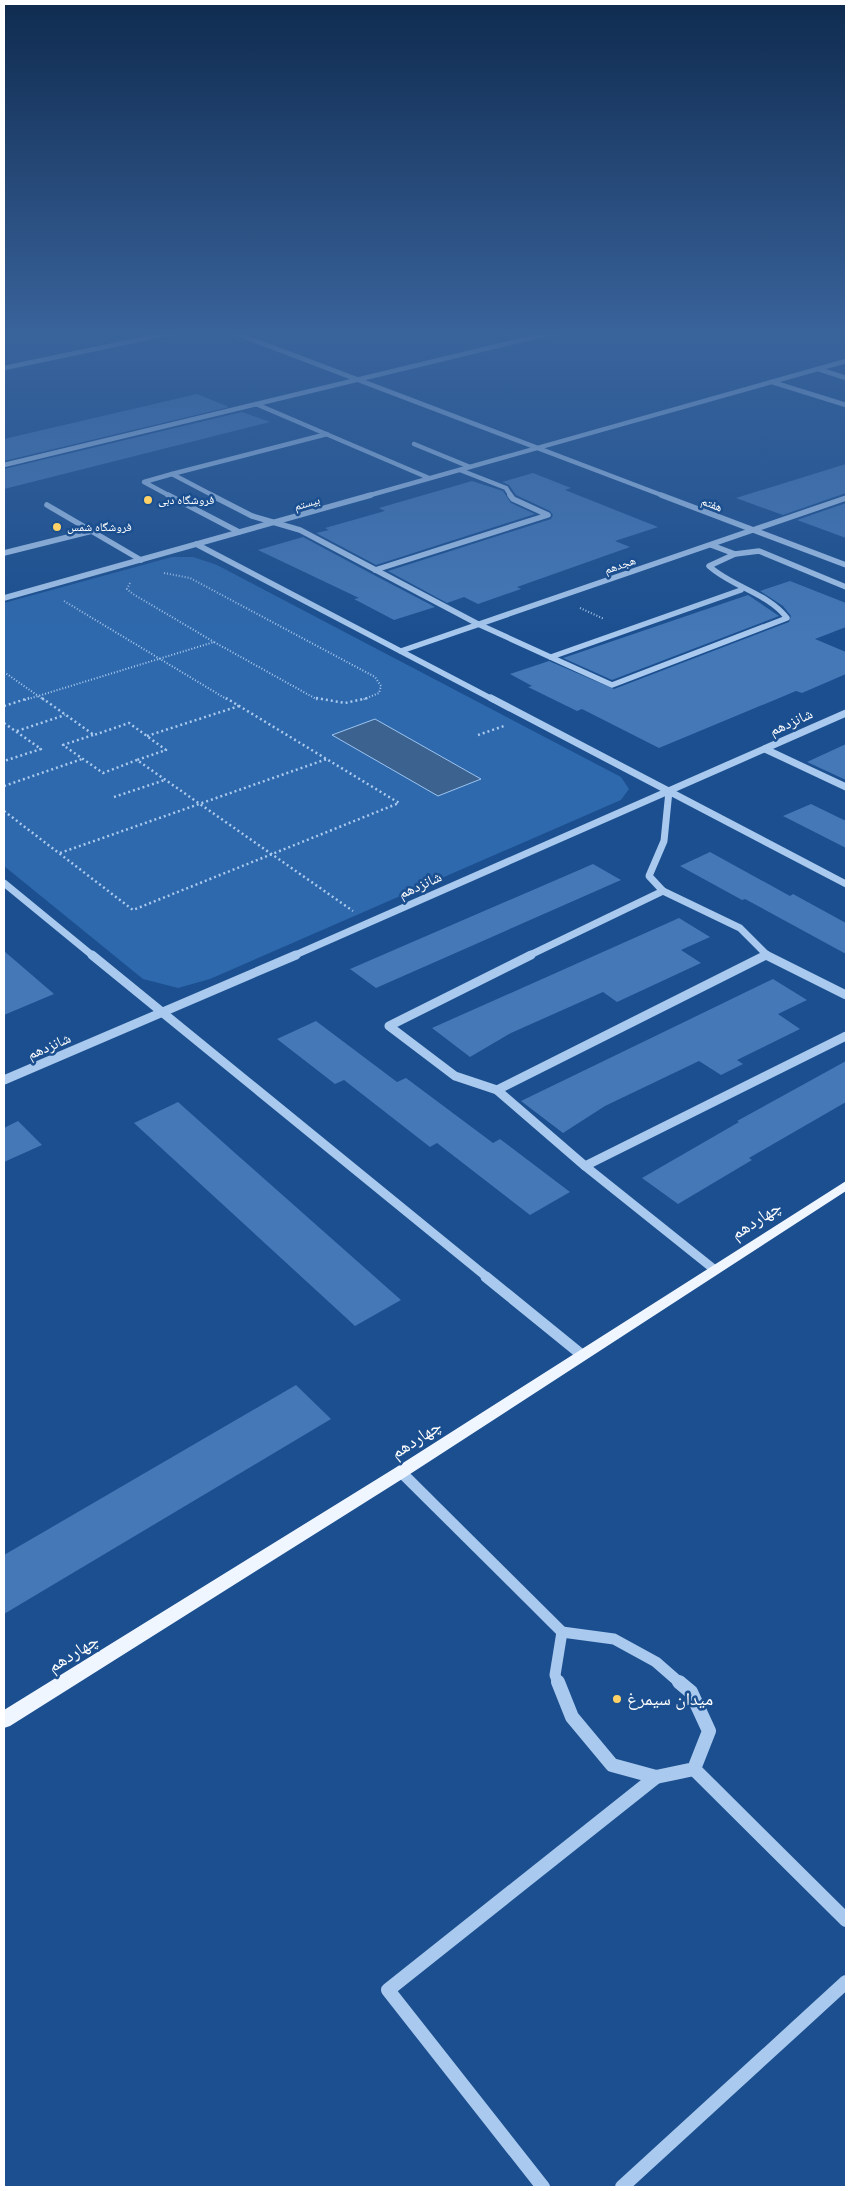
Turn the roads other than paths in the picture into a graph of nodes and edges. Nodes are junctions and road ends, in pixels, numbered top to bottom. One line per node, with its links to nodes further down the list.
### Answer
1 (125, 435): 8 (street)
2 (322, 435): 11 (street)
3 (330, 435): 12 (street)
4 (504, 435): 7 (street, هفتم)
5 (583, 435): 7 (street, بیستم)
6 (414, 444): 9 (street)
7 (538, 448): 9 (street, بیستم); 16 (street, هفتم)
8 (4, 464)
9 (470, 467): 10 (street, بیستم)
10 (460, 470): 12 (street, بیستم); 25 (street)
11 (172, 474): 15 (street); 18 (street)
12 (429, 478): 15 (street, بیستم)
13 (846, 498): 16 (street, هجدهم)
14 (47, 505): 17 (street)
15 (276, 522): 18 (street, بیستم); 25 (street)
16 (754, 530): 20 (street, هجدهم); 24 (street, هفتم)
17 (92, 531): 21 (street); 23 (street)
18 (239, 532): 19 (street, بیستم)
19 (196, 544): 23 (street, بیستم); 30 (street)
20 (711, 545): 22 (street); 29 (street, هجدهم)
21 (4, 553)
22 (735, 554): 26 (street); 27 (street)
23 (141, 560): 28 (street, بیستم)
24 (846, 565)
25 (375, 570): 29 (street)
26 (846, 587)
27 (741, 590): 31 (street); 31 (street)
28 (4, 598)
29 (478, 624): 30 (street, هجدهم); 31 (street)
30 (401, 651): 35 (street)
31 (551, 657)
32 (846, 713): 33 (street, شانزدهم)
33 (765, 749): 34 (street); 35 (street, شانزدهم)
34 (846, 787)
35 (669, 791): 37 (street); 38 (street); 41 (street, شانزدهم)
36 (4, 883): 41 (street)
37 (846, 884)
38 (663, 891): 39 (street); 44 (street)
39 (766, 955): 40 (street); 44 (street)
40 (846, 995)
41 (163, 1013): 43 (street, شانزدهم); 48 (street)
42 (846, 1036): 45 (street)
43 (4, 1080)
44 (497, 1090): 45 (street)
45 (585, 1166): 47 (street)
46 (846, 1185): 47 (main road, چهاردهم)
47 (715, 1270): 48 (main road, چهاردهم)
48 (582, 1355): 49 (main road, چهاردهم)
49 (402, 1472): 50 (street); 51 (main road, چهاردهم)
50 (562, 1632): 52 (street); 53 (street)
51 (4, 1720)
52 (694, 1770): 53 (street); 54 (street)
53 (656, 1777): 56 (street)
54 (846, 1920)
55 (846, 1982): 57 (street)
56 (543, 2187)
57 (622, 2187)

